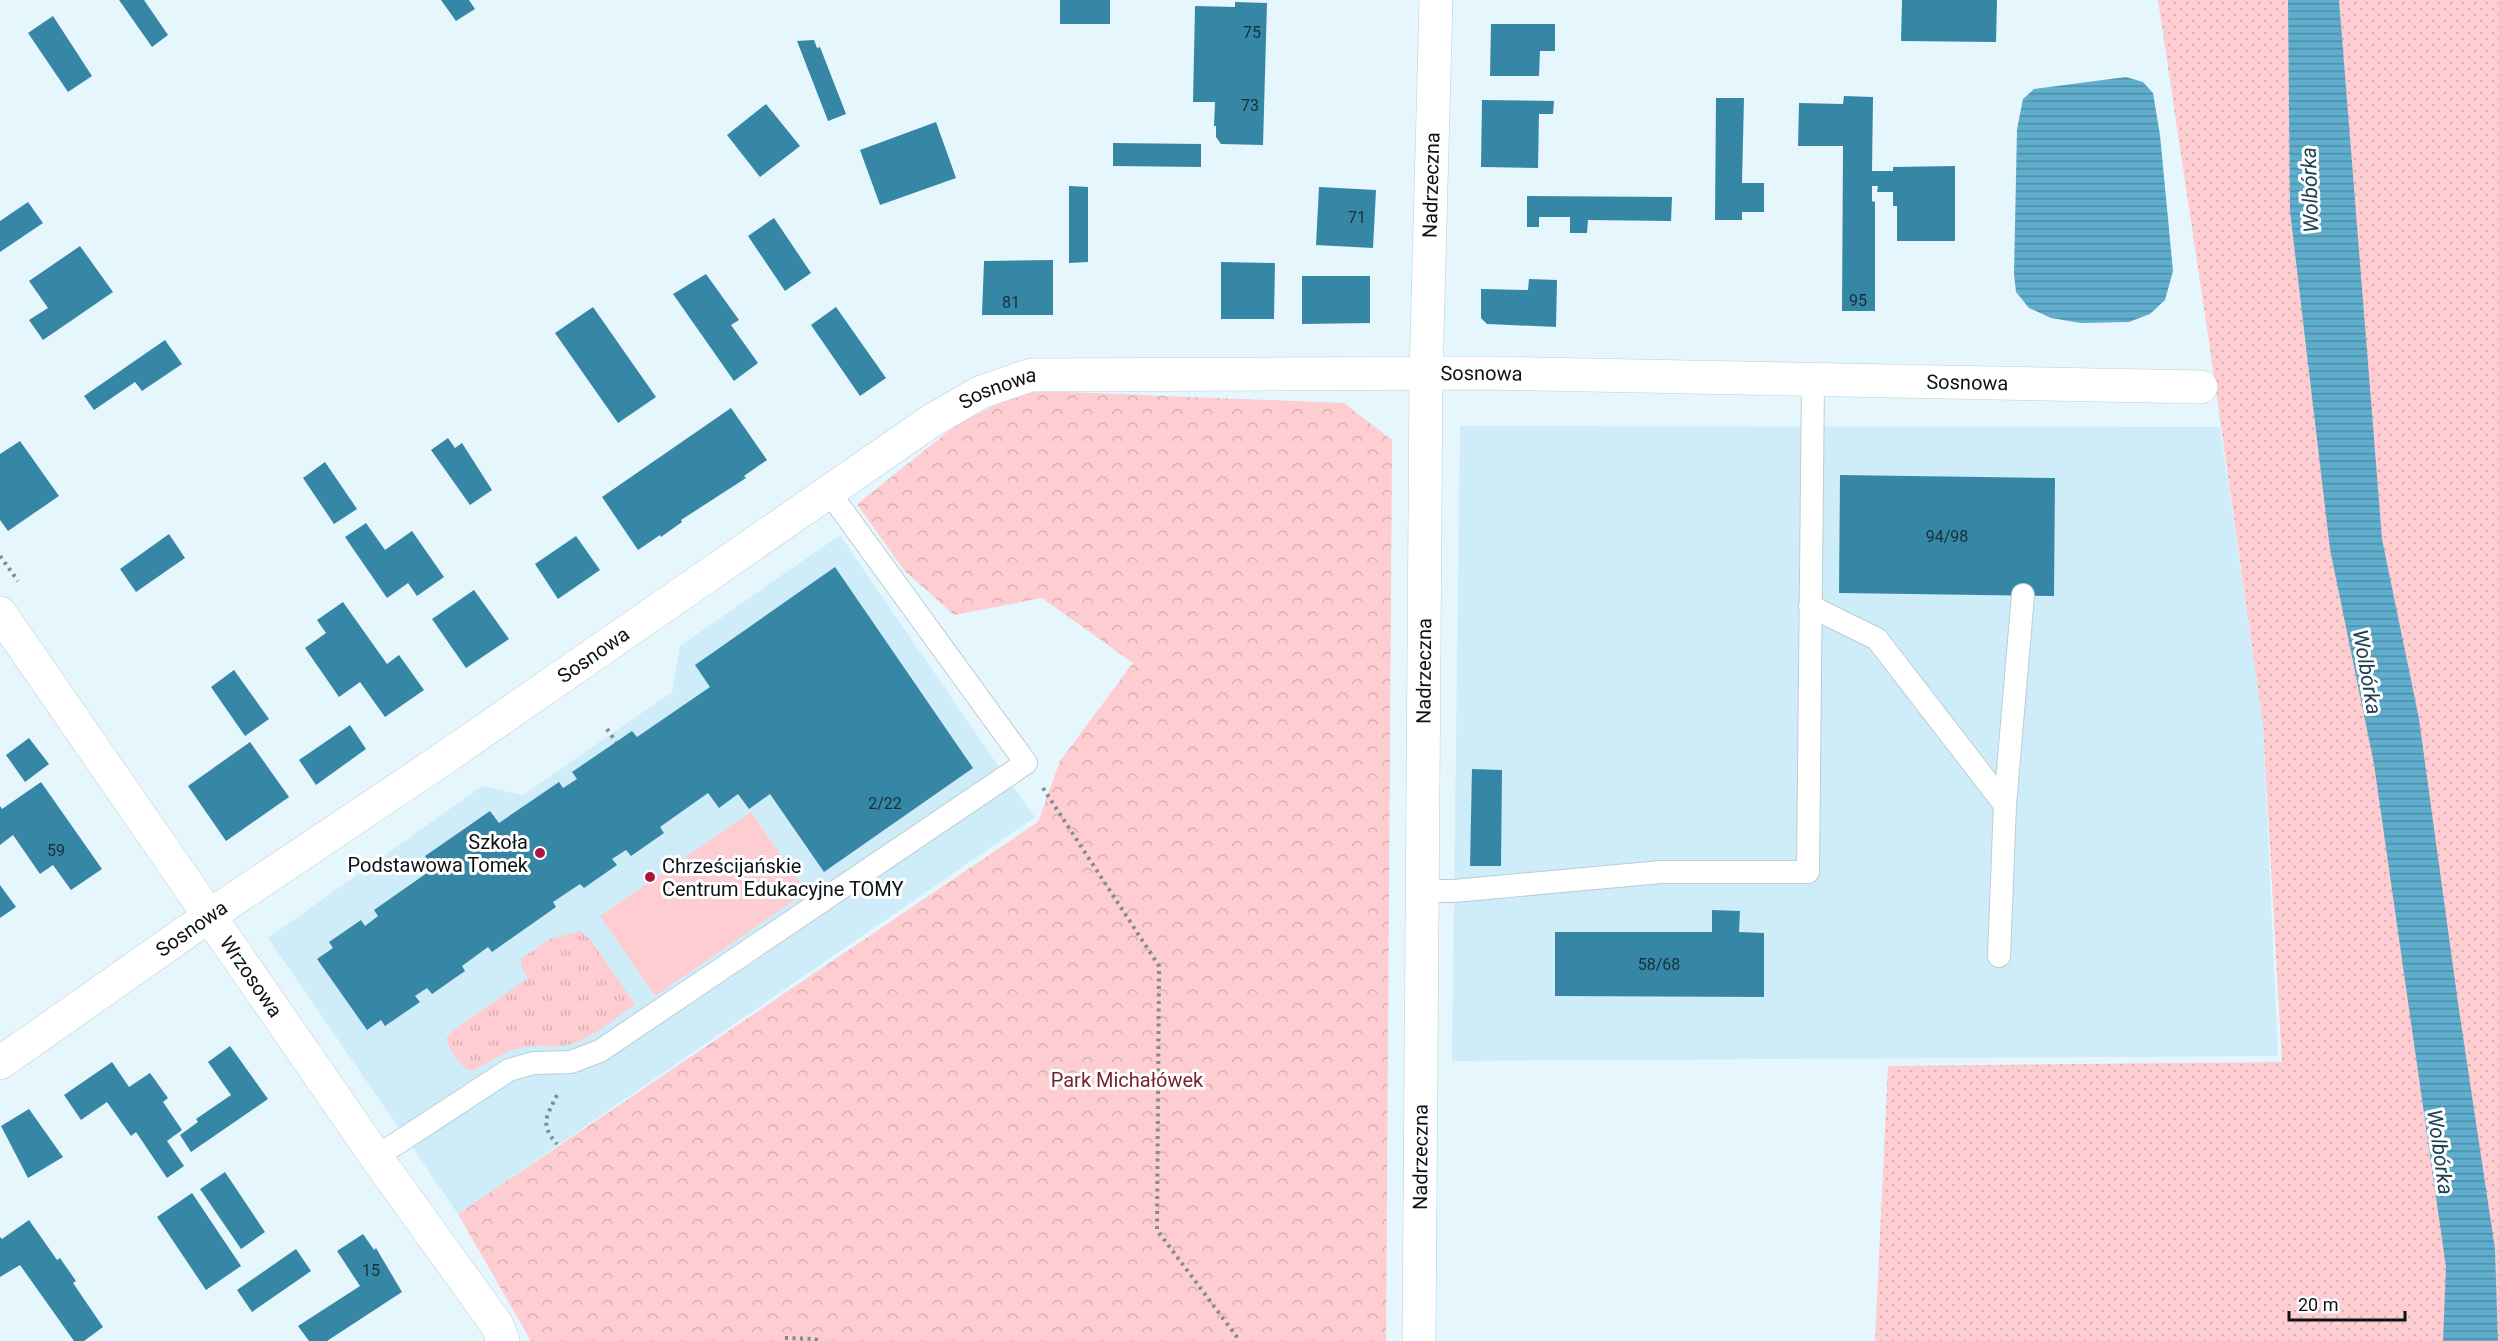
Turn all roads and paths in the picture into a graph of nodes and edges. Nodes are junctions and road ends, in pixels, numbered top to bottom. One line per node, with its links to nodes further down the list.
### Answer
1 (1436, 0): 2 (street, Nadrzeczna)
2 (1426, 374): 3 (street, Sosnowa); 5 (street, Sosnowa); 15 (street, Nadrzeczna)
3 (1813, 378): 4 (street, Sosnowa); 9 (lane)
4 (2201, 387)
5 (829, 492): 13 (lane); 16 (street, Sosnowa)
6 (0, 556): 7 (path)
7 (20, 584)
8 (2023, 595): 14 (lane)
9 (1810, 606): 14 (lane); 15 (lane)
10 (0, 614): 16 (street, Wrzosowa)
11 (606, 729): 12 (path)
12 (616, 742)
13 (1026, 763): 18 (lane); 25 (path)
14 (2005, 805): 17 (lane)
15 (1422, 891): 26 (street, Nadrzeczna)
16 (209, 916): 19 (street, Sosnowa); 21 (street, Wrzosowa)
17 (1999, 956)
18 (571, 1062): 20 (path); 21 (lane)
19 (0, 1063)
20 (557, 1144)
21 (376, 1156): 23 (street, Wrzosowa)
22 (785, 1338): 24 (path)
23 (503, 1341)
24 (818, 1341)
25 (1240, 1341)
26 (1419, 1341)

